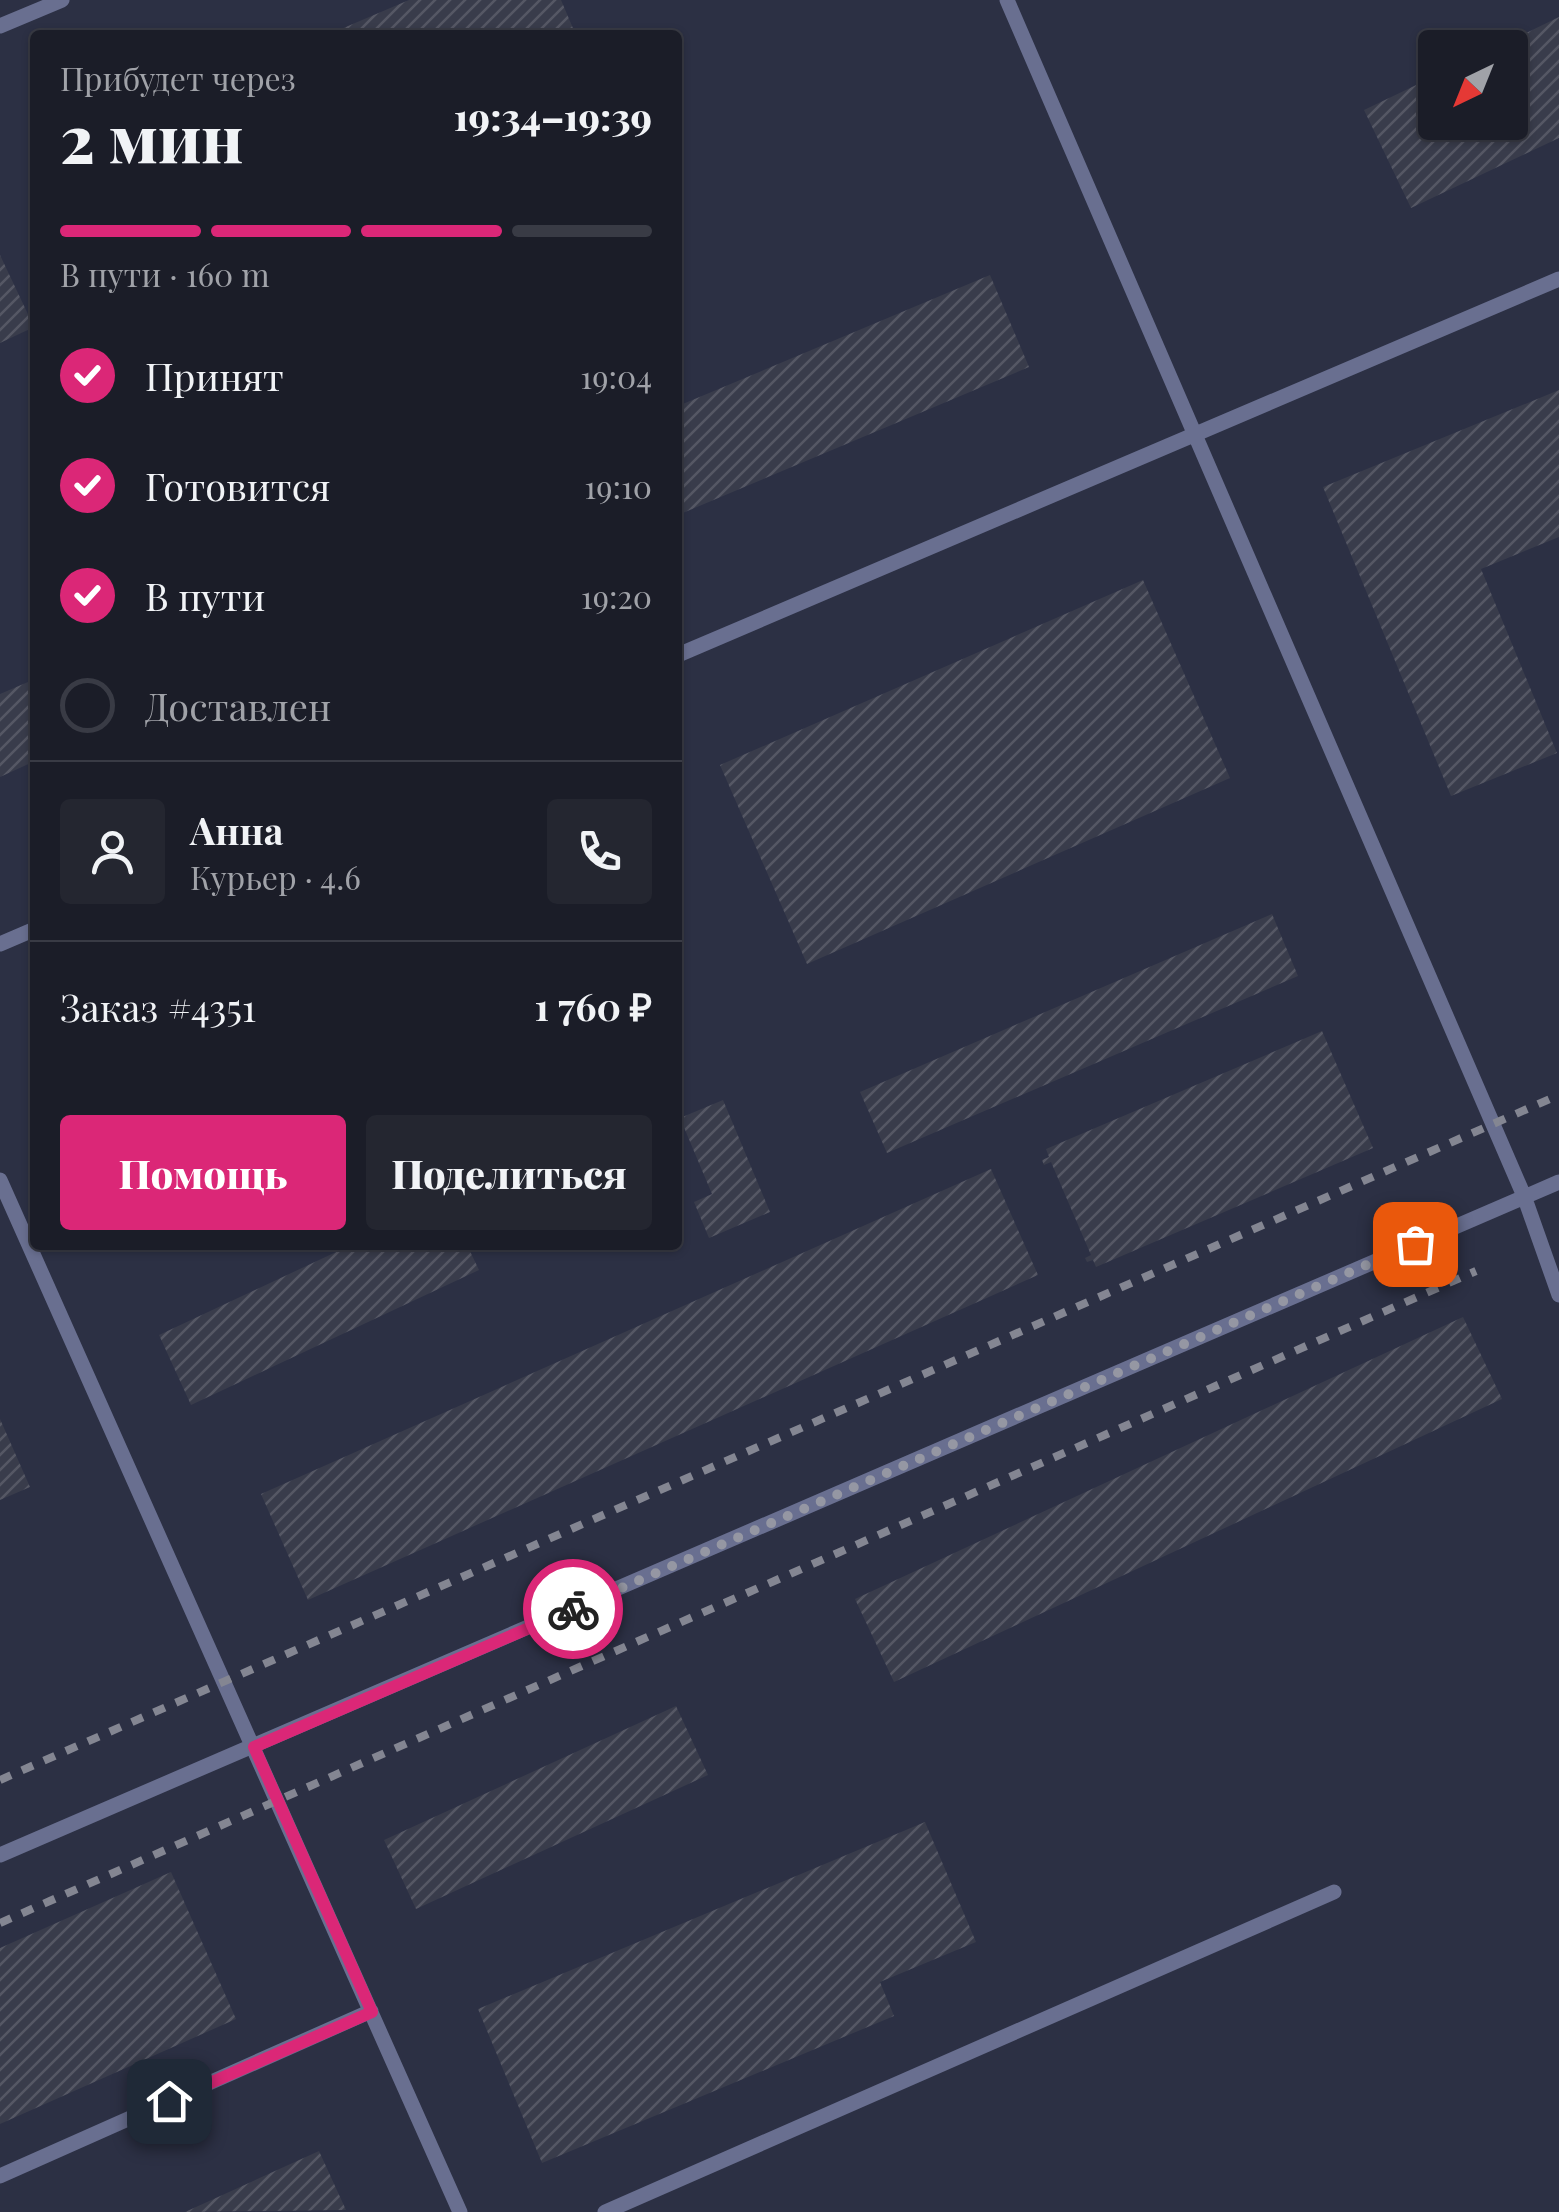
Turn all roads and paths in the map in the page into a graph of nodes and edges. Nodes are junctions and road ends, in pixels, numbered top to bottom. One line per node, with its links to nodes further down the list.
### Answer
1 (62, 0): 3 (lane)
2 (1006, 0): 5 (lane)
3 (0, 26)
4 (1559, 279): 5 (lane)
5 (1195, 434): 6 (lane); 11 (lane)
6 (682, 653)
7 (30, 931): 8 (lane)
8 (0, 944)
9 (0, 1180): 12 (lane)
10 (1559, 1182): 11 (lane)
11 (1524, 1196): 14 (lane); 15 (lane)
12 (30, 1247)
13 (31, 1250): 15 (lane)
14 (1559, 1295)
15 (254, 1747): 16 (lane); 18 (lane)
16 (0, 1855)
17 (1334, 1892): 21 (lane)
18 (372, 2012): 19 (lane); 20 (lane)
19 (0, 2176)
20 (460, 2212)
21 (605, 2212)

